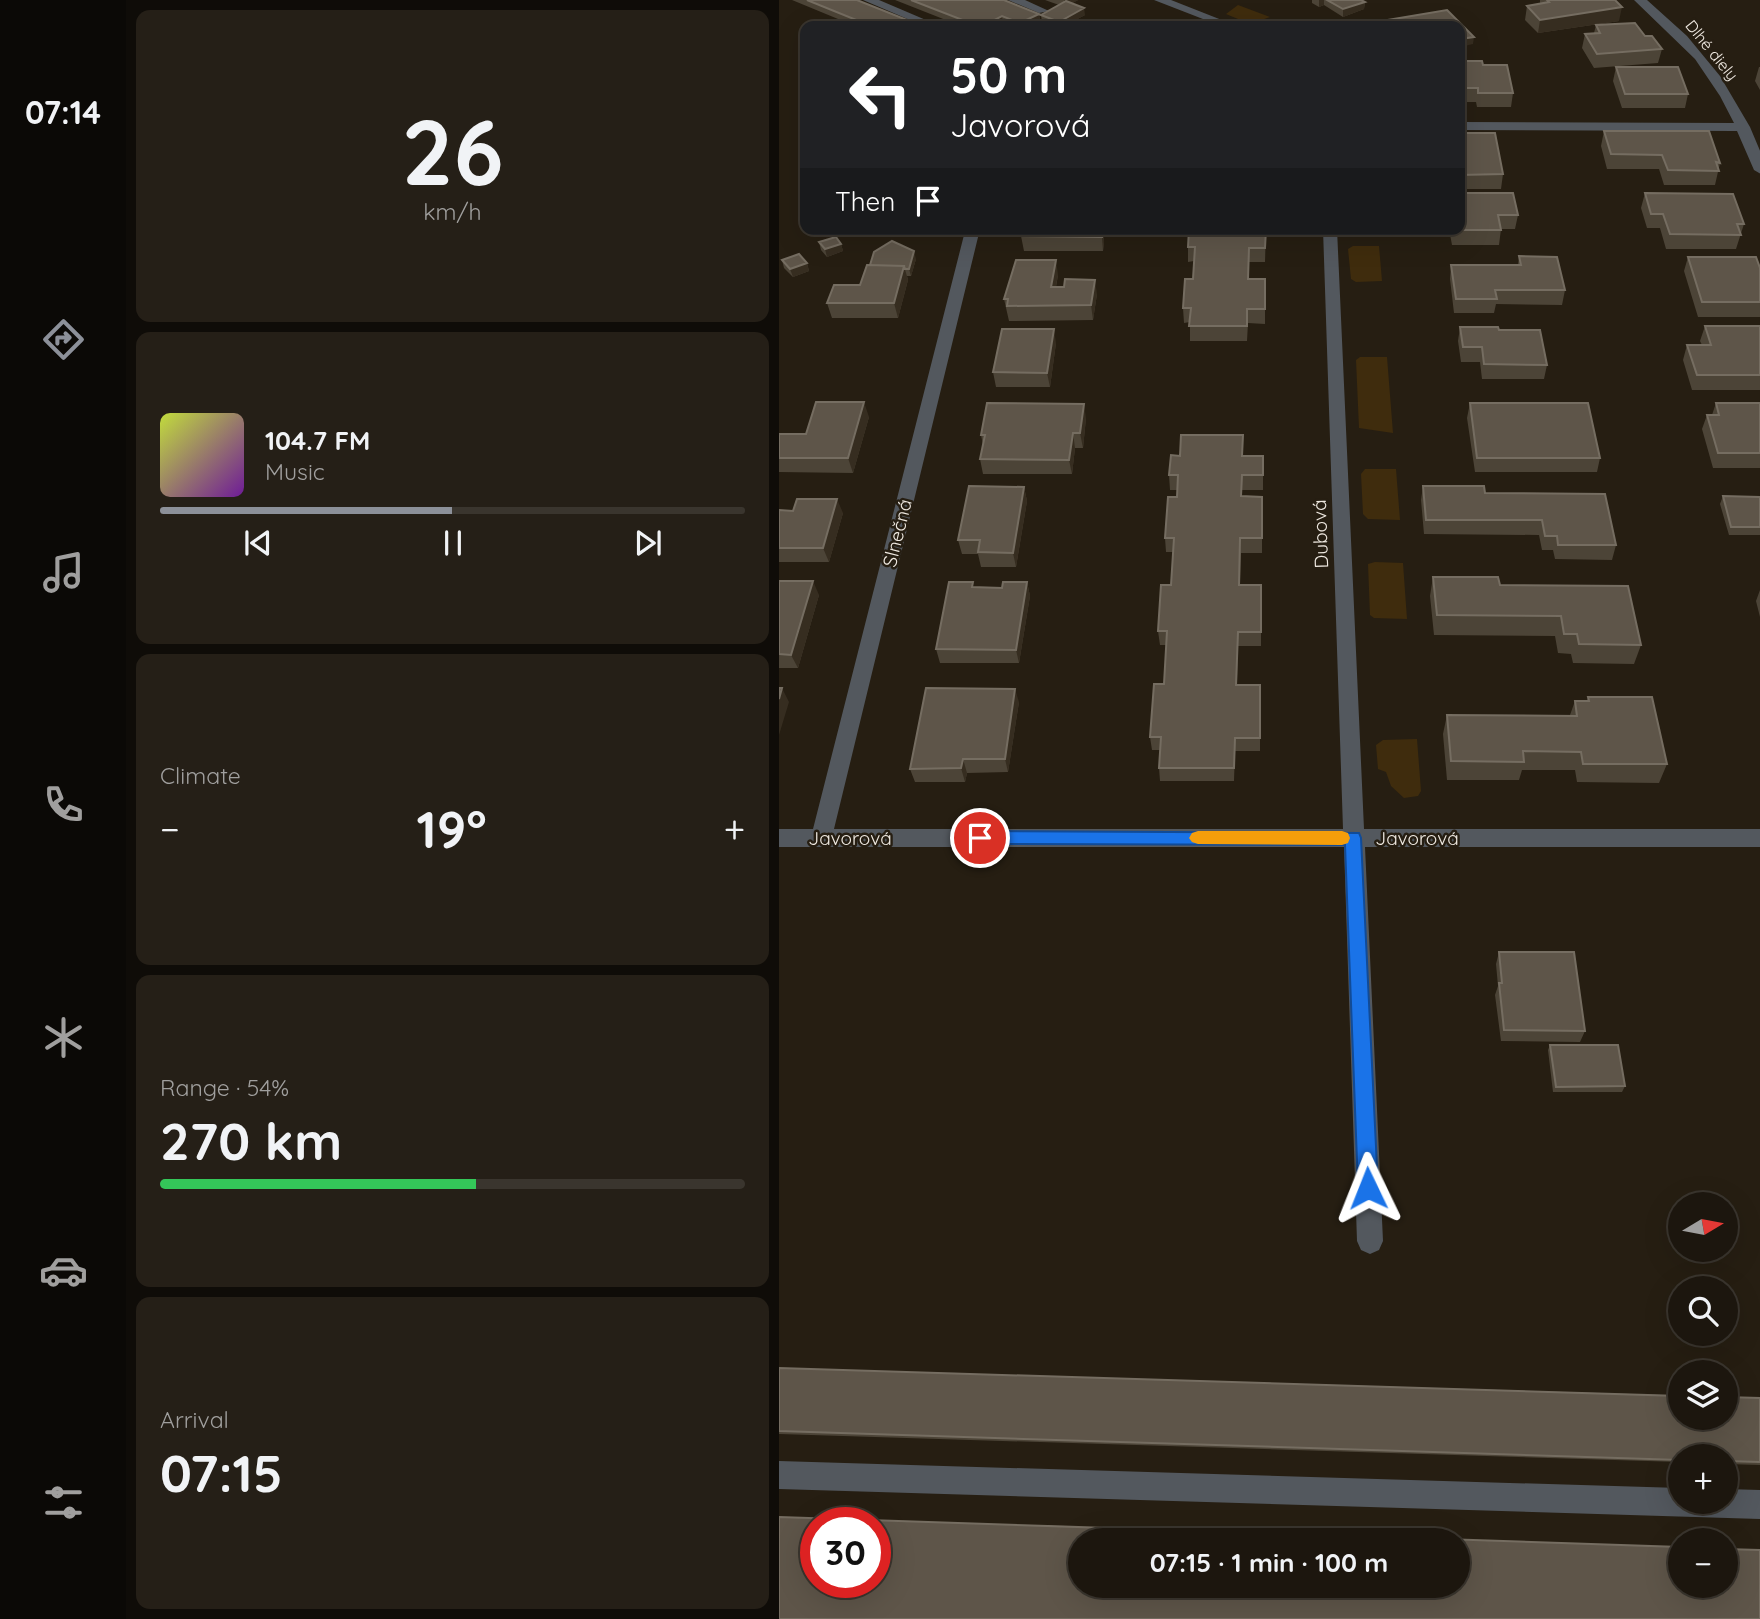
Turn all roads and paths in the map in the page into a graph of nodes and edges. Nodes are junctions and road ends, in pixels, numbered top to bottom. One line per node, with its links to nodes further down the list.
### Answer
1 (869, 0): 6 (street)
2 (1014, 0): 5 (street)
3 (1160, 0): 7 (street)
4 (1640, 0): 9 (street, Dlhé diely)
5 (1043, 11)
6 (922, 21)
7 (1217, 21)
8 (1465, 126): 9 (street)
9 (1743, 127): 10 (street, Dlhé diely)
10 (1760, 170)
11 (972, 235): 14 (street, Slnečná)
12 (1330, 235): 15 (street, Dubová)
13 (779, 838): 14 (street, Javorová)
14 (821, 838): 15 (street, Javorová)
15 (1353, 838): 16 (street, Javorová); 17 (street, Dubová)
16 (1760, 838)
17 (1371, 1241)
18 (779, 1475): 19 (street)
19 (1760, 1505)

